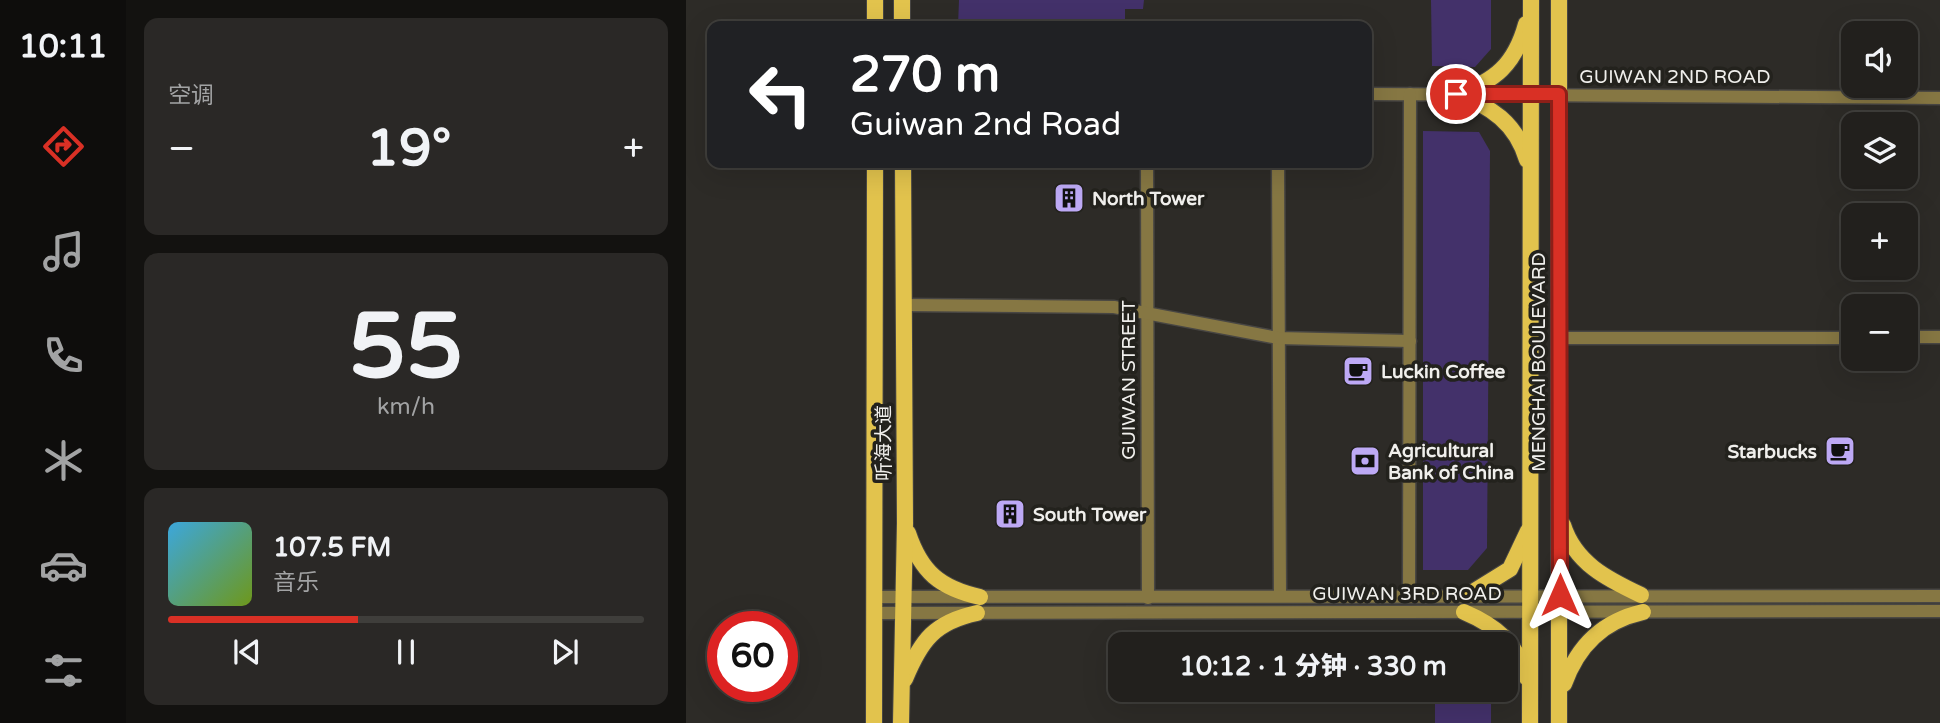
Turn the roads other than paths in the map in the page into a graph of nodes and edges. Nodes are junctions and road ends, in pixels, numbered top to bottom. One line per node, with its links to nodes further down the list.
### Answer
1 (875, 0): 5 (main road)
2 (902, 0): 6 (main road)
3 (1559, 0): 11 (main road, MENGHAI BOULEVARD)
4 (1531, 4): 9 (main road); 10 (main road, MENGHAI BOULEVARD)
5 (875, 21)
6 (903, 21)
7 (1372, 94): 8 (street, GUIWAN 2ND ROAD)
8 (1410, 94): 9 (street, GUIWAN 2ND ROAD); 25 (street)
9 (1456, 94): 10 (street, GUIWAN 2ND ROAD); 17 (main road)
10 (1530, 94): 11 (street, GUIWAN 2ND ROAD); 17 (main road, MENGHAI BOULEVARD)
11 (1559, 94): 12 (street, GUIWAN 2ND ROAD); 23 (main road, MENGHAI BOULEVARD)
12 (1940, 98)
13 (875, 168): 37 (main road, 听海大道)
14 (904, 168): 18 (main road, 听海大道)
15 (1146, 168): 19 (street, GUIWAN STREET)
16 (1278, 168): 22 (street)
17 (1530, 176): 26 (main road, MENGHAI BOULEVARD)
18 (904, 305): 19 (street); 28 (main road, 听海大道)
19 (1147, 311): 22 (street); 36 (street, GUIWAN STREET)
20 (1918, 337): 21 (street)
21 (1940, 337)
22 (1278, 338): 25 (street); 34 (street)
23 (1559, 338): 24 (street); 27 (main road, MENGHAI BOULEVARD)
24 (1841, 338)
25 (1409, 341): 29 (street)
26 (1531, 515): 30 (main road); 31 (main road, MENGHAI BOULEVARD)
27 (1560, 515): 32 (main road, MENGHAI BOULEVARD); 33 (main road)
28 (905, 523): 38 (main road, 听海大道); 39 (main road)
29 (1409, 595): 30 (street, GUIWAN 3RD ROAD); 34 (street, GUIWAN 3RD ROAD)
30 (1468, 595): 31 (street, GUIWAN 3RD ROAD)
31 (1531, 595): 32 (street, GUIWAN 3RD ROAD); 43 (main road, MENGHAI BOULEVARD)
32 (1560, 595): 33 (street, GUIWAN 3RD ROAD); 44 (main road, MENGHAI BOULEVARD)
33 (1641, 595): 35 (street, GUIWAN 3RD ROAD)
34 (1280, 596): 36 (street, GUIWAN 3RD ROAD)
35 (1940, 596)
36 (1148, 598): 39 (street, GUIWAN 3RD ROAD)
37 (874, 605): 38 (street, GUIWAN 3RD ROAD); 48 (main road, 听海大道)
38 (903, 605): 39 (street, GUIWAN 3RD ROAD); 45 (main road, 听海大道)
39 (978, 605): 41 (street, GUIWAN 3RD ROAD); 45 (main road)
40 (1940, 611): 42 (street, GUIWAN 3RD ROAD)
41 (1464, 612): 43 (street, GUIWAN 3RD ROAD); 46 (main road)
42 (1643, 612): 44 (street, GUIWAN 3RD ROAD); 47 (main road)
43 (1530, 613): 44 (street, GUIWAN 3RD ROAD); 46 (main road, MENGHAI BOULEVARD)
44 (1560, 613): 47 (main road, MENGHAI BOULEVARD)
45 (901, 688): 49 (main road, 听海大道)
46 (1530, 695): 50 (main road, MENGHAI BOULEVARD)
47 (1559, 696): 51 (main road, MENGHAI BOULEVARD)
48 (874, 723)
49 (901, 723)
50 (1530, 723)
51 (1559, 723)

